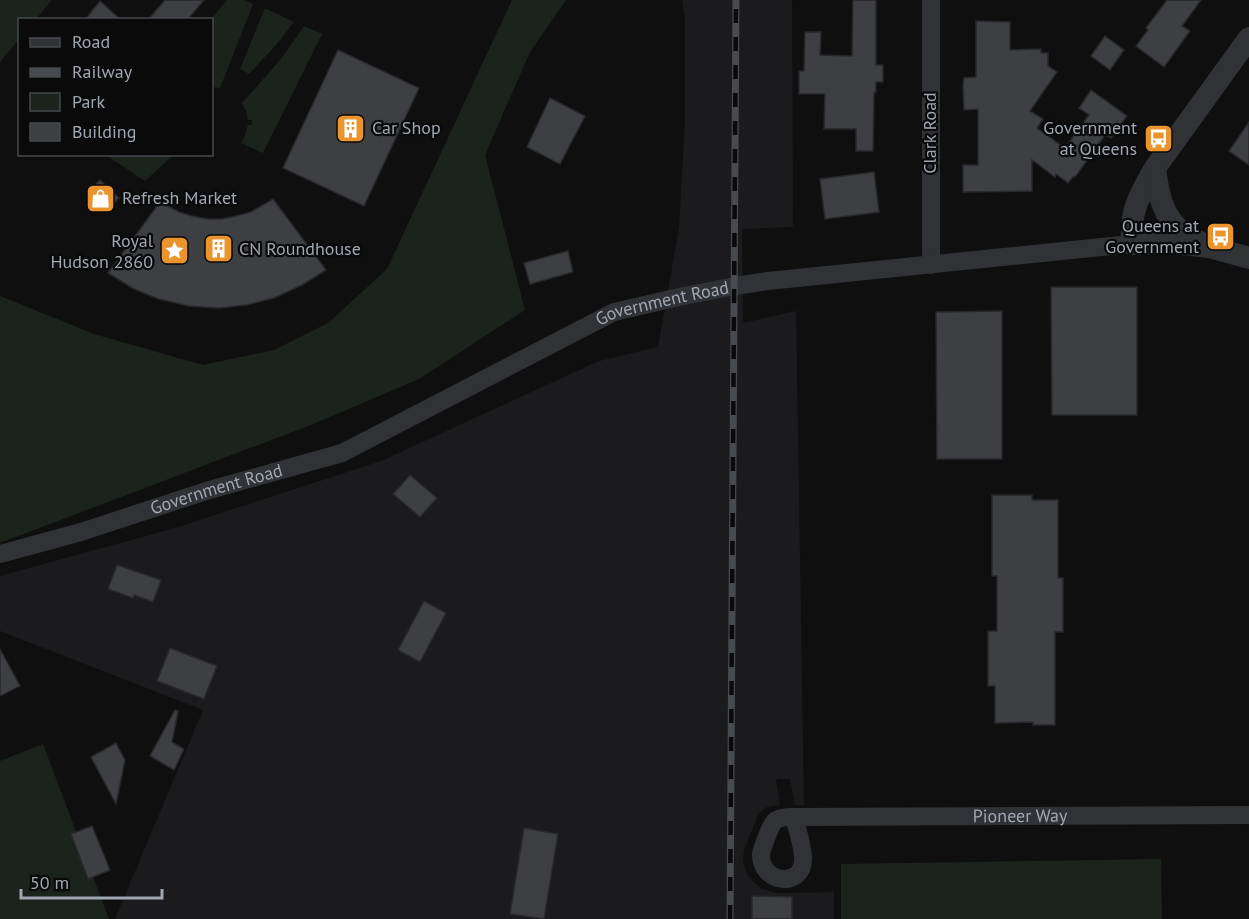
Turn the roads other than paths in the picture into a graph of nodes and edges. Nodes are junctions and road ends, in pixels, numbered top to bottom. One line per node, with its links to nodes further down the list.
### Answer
1 (931, 0): 7 (street, Clark Road)
2 (1249, 38): 3 (street)
3 (1155, 168): 4 (street); 5 (street)
4 (1131, 243): 5 (street); 7 (street, Government Road)
5 (1209, 247): 6 (street)
6 (1249, 258)
7 (930, 265): 8 (street, Government Road)
8 (0, 554)
9 (1249, 815): 10 (street, Pioneer Way)
10 (794, 817)

